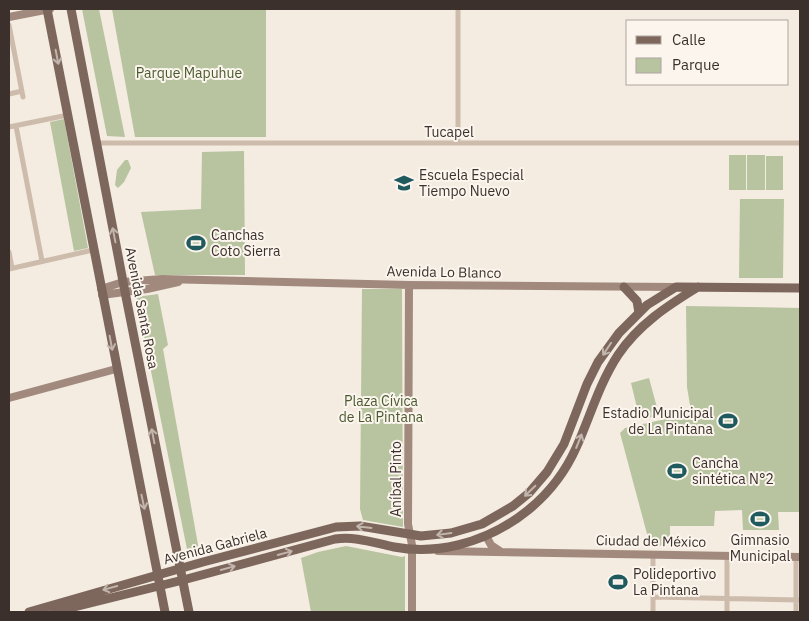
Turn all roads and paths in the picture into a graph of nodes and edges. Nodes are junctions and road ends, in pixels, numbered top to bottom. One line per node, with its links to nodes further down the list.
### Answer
1 (48, 9): 4 (street); 7 (main road, one-way to 7)
2 (71, 9): 10 (main road, Avenida Santa Rosa)
3 (458, 9): 11 (street)
4 (9, 17)
5 (9, 25): 6 (street)
6 (9, 94)
7 (68, 115): 8 (street); 13 (main road)
8 (16, 126): 9 (street); 15 (street)
9 (9, 128)
10 (97, 143): 11 (street, Tucapel); 20 (main road, Avenida Santa Rosa, one-way to 10)
11 (458, 143): 12 (street, Tucapel)
12 (800, 143)
13 (93, 250): 15 (street); 26 (main road)
14 (9, 252): 16 (street)
15 (42, 261): 16 (street)
16 (10, 269)
17 (151, 279): 18 (street, Avenida Lo Blanco); 20 (street, Avenida Lo Blanco); 24 (street)
18 (190, 280): 19 (street, Avenida Lo Blanco); 24 (street, Avenida Lo Blanco)
19 (409, 285): 21 (street, Avenida Lo Blanco); 33 (street, Aníbal Pinto)
20 (124, 287): 24 (street, Avenida Lo Blanco); 26 (street, Avenida Lo Blanco); 41 (main road, Avenida Santa Rosa, one-way to 20)
21 (624, 287): 22 (street, Avenida Lo Blanco); 27 (main road)
22 (676, 287): 23 (main road, Avenida Lo Blanco); 27 (main road, Avenida Gabriela)
23 (698, 287): 25 (main road, Avenida Lo Blanco); 31 (main road, Avenida Gabriela)
24 (152, 288)
25 (800, 288)
26 (101, 292): 28 (main road, one-way to 28)
27 (639, 312): 30 (main road, Avenida Gabriela, one-way to 30)
28 (116, 369): 29 (street); 42 (main road, one-way to 42)
29 (9, 398)
30 (577, 411): 31 (main road); 32 (main road, Avenida Gabriela, one-way to 32)
31 (589, 415): 34 (main road, Avenida Gabriela, one-way to 31)
32 (476, 526): 33 (main road, Avenida Gabriela, one-way to 33); 34 (main road)
33 (410, 535): 35 (street, Aníbal Pinto); 41 (main road, Avenida Gabriela, one-way to 41)
34 (486, 536): 36 (main road, Avenida Gabriela); 37 (street)
35 (412, 549): 36 (main road, Avenida Gabriela); 43 (main road, Avenida Gabriela, one-way to 35); 52 (street, Aníbal Pinto)
36 (431, 549): 37 (street, Ciudad de México)
37 (502, 551): 38 (street, Ciudad de México)
38 (653, 554): 39 (street, Ciudad de México); 45 (street)
39 (727, 555): 40 (street, Ciudad de México); 46 (street)
40 (798, 557): 47 (street)
41 (180, 569): 42 (main road, Avenida Gabriela); 43 (main road, Avenida Santa Rosa)
42 (157, 576): 44 (main road); 48 (main road, Avenida Gabriela, one-way to 48)
43 (183, 580): 44 (main road, Avenida Gabriela); 51 (main road, Avenida Santa Rosa)
44 (159, 586): 49 (main road, Avenida Gabriela); 50 (main road)
45 (653, 597): 46 (street); 53 (street)
46 (727, 598): 47 (street); 54 (street)
47 (798, 600): 55 (street)
48 (29, 612)
49 (54, 612)
50 (165, 612)
51 (189, 612)
52 (412, 612)
53 (653, 612)
54 (727, 612)
55 (796, 612)

